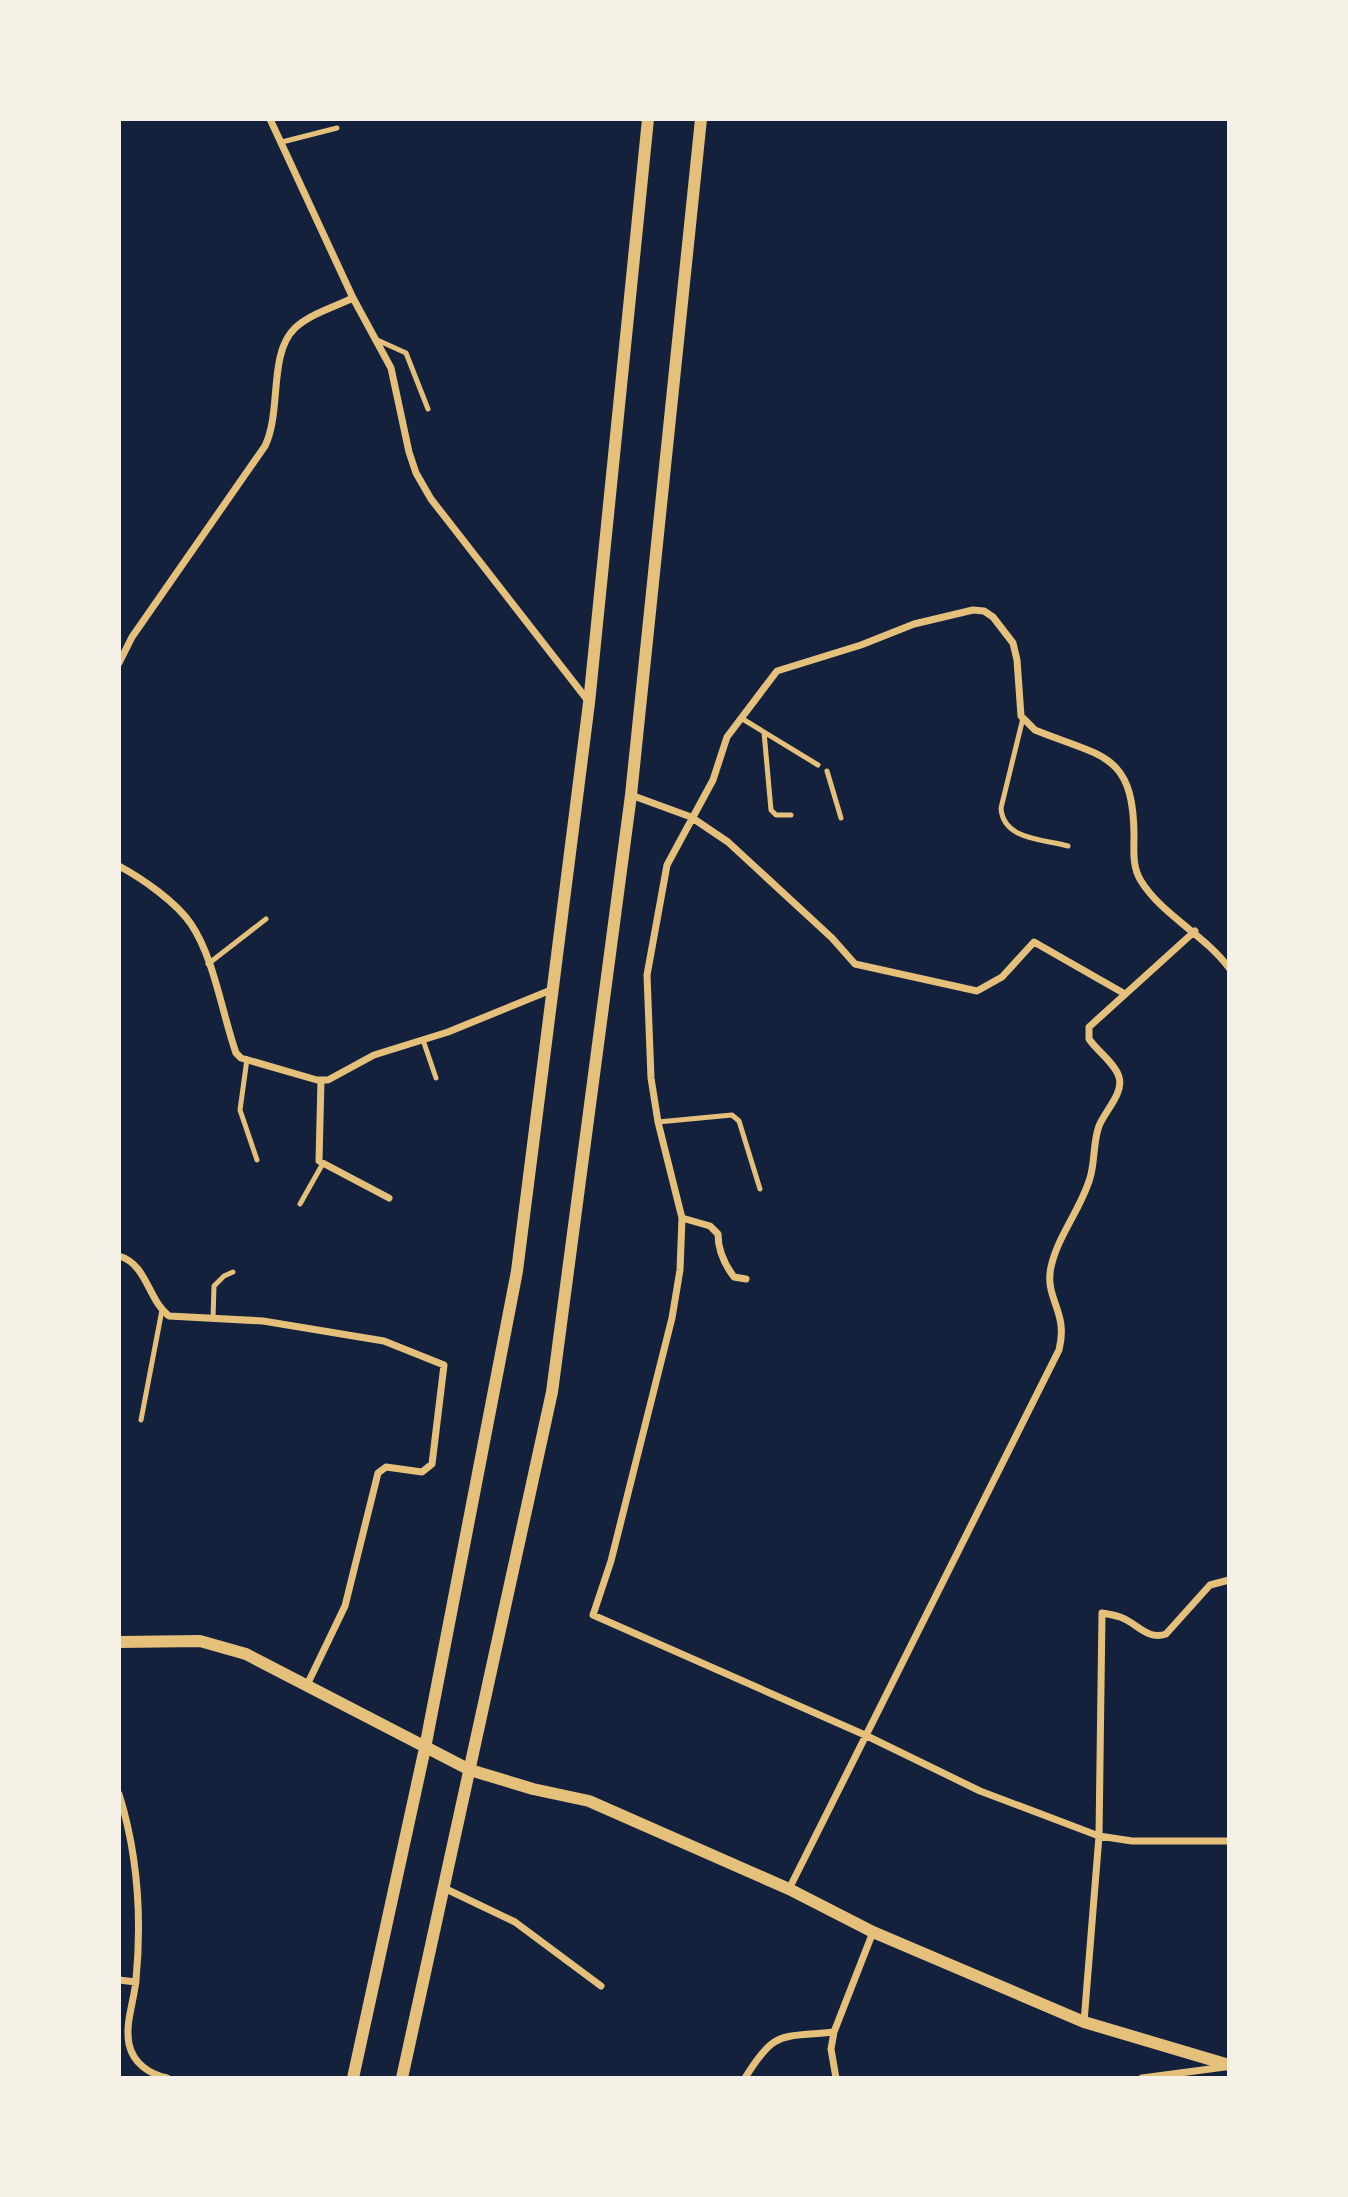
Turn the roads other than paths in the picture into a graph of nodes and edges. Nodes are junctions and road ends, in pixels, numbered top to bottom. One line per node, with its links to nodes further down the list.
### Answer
1 (270, 119): 5 (street)
2 (649, 119): 10 (street)
3 (701, 119): 16 (street)
4 (337, 128): 5 (lane)
5 (282, 142): 6 (street)
6 (352, 298): 7 (street); 9 (street)
7 (375, 339): 8 (lane); 10 (street)
8 (428, 409)
9 (119, 663)
10 (589, 703): 26 (street)
11 (741, 718): 12 (street); 13 (lane); 18 (street)
12 (1023, 718): 20 (lane); 23 (street)
13 (764, 732): 14 (lane); 17 (lane)
14 (818, 765)
15 (827, 771): 19 (lane)
16 (631, 794): 18 (street); 50 (street)
17 (791, 815)
18 (691, 817): 27 (street); 32 (street)
19 (841, 818)
20 (1068, 846)
21 (119, 866): 24 (street)
22 (266, 919): 24 (lane)
23 (1195, 931): 25 (street); 27 (street)
24 (208, 964): 29 (street)
25 (1229, 968)
26 (551, 990): 28 (street); 49 (street)
27 (1125, 995): 48 (street)
28 (423, 1040): 30 (lane); 31 (street)
29 (247, 1059): 31 (street); 33 (lane)
30 (436, 1078)
31 (321, 1080): 34 (street)
32 (657, 1122): 35 (lane); 38 (street)
33 (257, 1160)
34 (322, 1165): 36 (street); 37 (lane)
35 (760, 1189)
36 (389, 1198)
37 (300, 1204)
38 (682, 1218): 41 (street); 48 (street)
39 (119, 1256): 42 (street)
40 (233, 1272): 43 (lane)
41 (747, 1279)
42 (162, 1310): 43 (street); 44 (lane)
43 (213, 1319): 47 (street)
44 (141, 1420)
45 (1229, 1580): 52 (street)
46 (119, 1644): 47 (street)
47 (307, 1685): 49 (street)
48 (865, 1735): 52 (street); 55 (street)
49 (425, 1748): 50 (street); 64 (street)
50 (470, 1770): 54 (street); 55 (street)
51 (119, 1794): 58 (street)
52 (1099, 1836): 53 (street); 60 (street)
53 (1229, 1841)
54 (444, 1888): 59 (street); 65 (street)
55 (789, 1889): 56 (street)
56 (873, 1932): 60 (street); 61 (street)
57 (119, 1980): 58 (street)
58 (136, 1982): 63 (street)
59 (601, 1986)
60 (1084, 2022): 62 (street)
61 (834, 2032): 66 (street); 67 (street)
62 (1229, 2066): 68 (street)
63 (166, 2078)
64 (353, 2078)
65 (402, 2078)
66 (746, 2078)
67 (836, 2078)
68 (1142, 2078)

